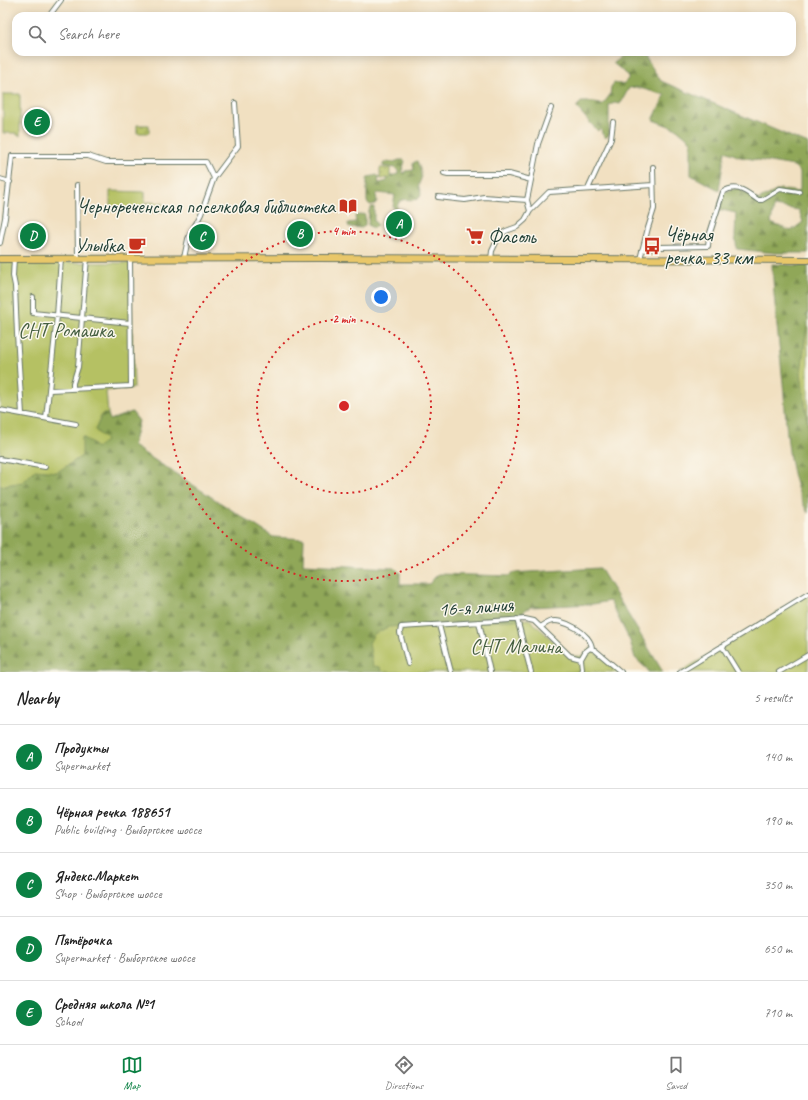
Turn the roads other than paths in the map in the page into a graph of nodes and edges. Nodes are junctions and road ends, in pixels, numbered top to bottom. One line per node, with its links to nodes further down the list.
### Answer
1 (59, 0): 2 (street)
2 (52, 12)
3 (235, 103): 8 (street)
4 (551, 108): 10 (street)
5 (613, 122): 14 (street)
6 (653, 167): 13 (street)
7 (444, 173): 10 (street)
8 (214, 178): 11 (street); 26 (street)
9 (0, 179): 11 (street)
10 (531, 180): 17 (street)
11 (10, 182): 19 (street)
12 (77, 185): 23 (street)
13 (653, 185): 14 (street); 20 (street)
14 (588, 189): 18 (street)
15 (799, 192): 20 (street)
16 (438, 197): 17 (street)
17 (528, 200): 18 (street)
18 (530, 211): 28 (street)
19 (0, 243)
20 (642, 250): 29 (street)
21 (14, 258): 22 (main road); 27 (main road); 38 (street)
22 (61, 258): 23 (main road); 32 (street)
23 (78, 258): 24 (main road)
24 (87, 258): 25 (main road); 33 (street)
25 (130, 258): 26 (main road); 34 (street)
26 (184, 258): 28 (main road)
27 (0, 259)
28 (492, 259): 29 (main road)
29 (640, 259): 30 (main road)
30 (808, 260)
31 (33, 297): 32 (street)
32 (57, 316): 33 (street); 36 (street)
33 (83, 318): 34 (street); 35 (street)
34 (130, 323): 35 (street)
35 (74, 389): 36 (street)
36 (50, 390): 39 (street)
37 (0, 411): 38 (street)
38 (22, 414): 39 (street)
39 (46, 418): 40 (street)
40 (76, 424)
41 (0, 459): 42 (street)
42 (45, 467)
43 (808, 594): 48 (street)
44 (517, 619): 45 (street, 16-я линия); 47 (street, 16-я линия); 55 (street)
45 (479, 622): 46 (street, 16-я линия); 54 (street)
46 (439, 625): 52 (street, 16-я линия); 53 (street)
47 (540, 627): 49 (street); 51 (street, 16-я линия)
48 (722, 646): 58 (street); 59 (street)
49 (592, 649): 51 (street); 57 (street)
50 (808, 655): 60 (street)
51 (581, 659): 56 (street)
52 (408, 664)
53 (451, 672)
54 (490, 672)
55 (531, 672)
56 (581, 672)
57 (621, 672)
58 (680, 672)
59 (738, 672)
60 (779, 672)

